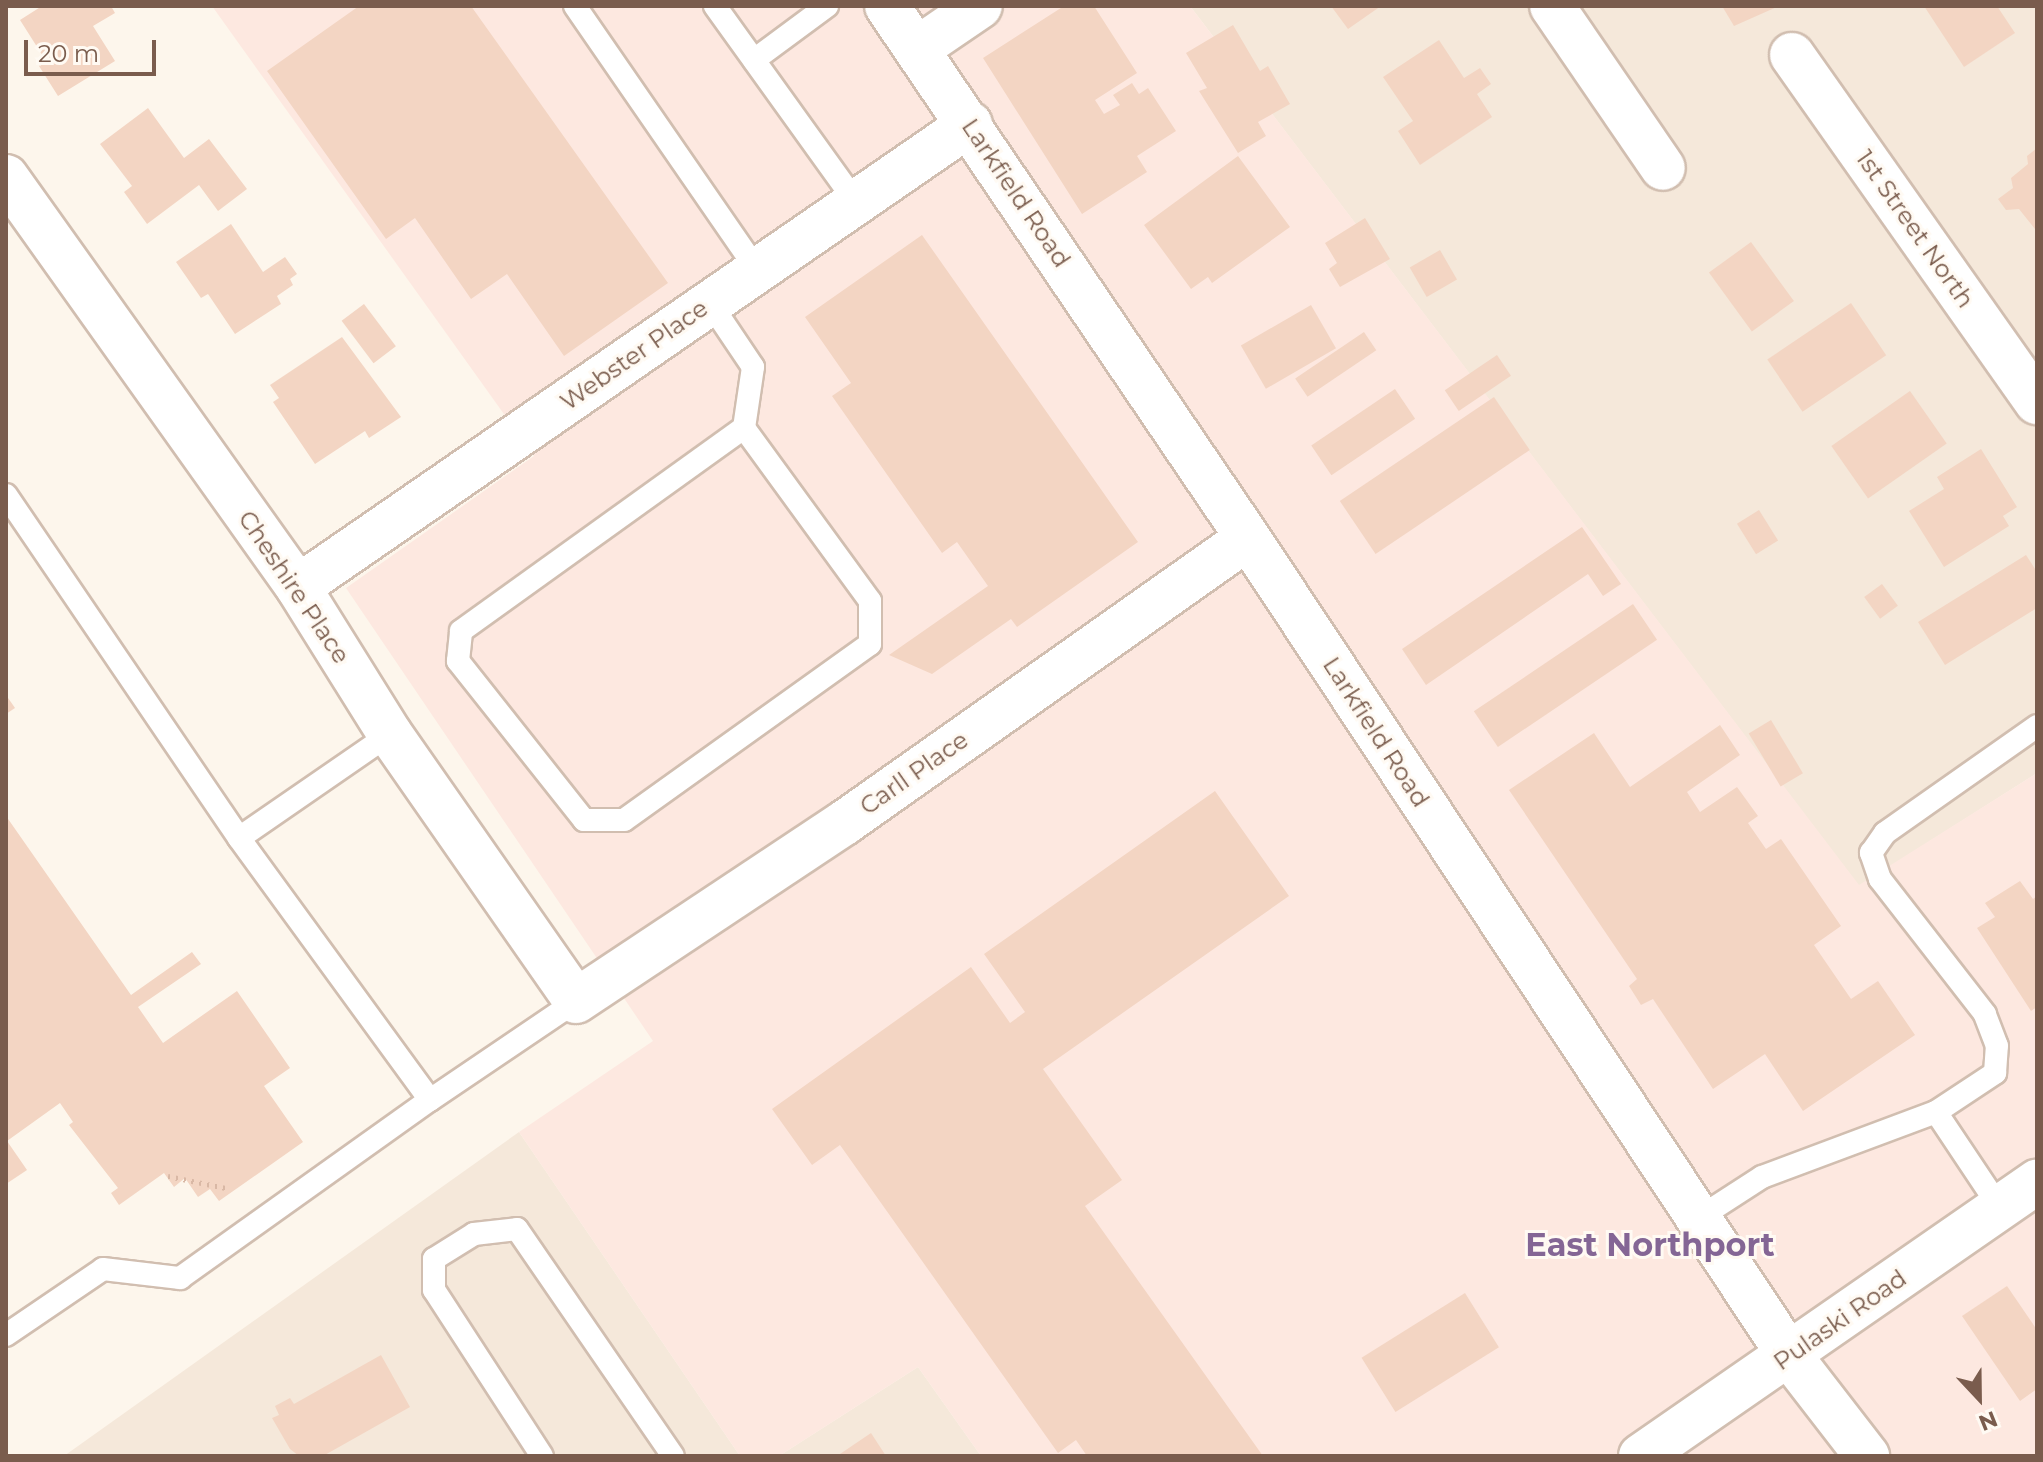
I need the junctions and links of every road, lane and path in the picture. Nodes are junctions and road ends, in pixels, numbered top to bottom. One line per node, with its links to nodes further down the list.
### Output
1 (575, 6): 14 (lane)
2 (715, 6): 9 (lane)
3 (827, 6): 9 (lane)
4 (887, 6): 7 (street, Larkfield Road)
5 (980, 6): 7 (street)
6 (1552, 6): 11 (street)
7 (917, 49): 10 (street, Larkfield Road)
8 (1792, 55): 16 (street, 1st Street North)
9 (754, 60): 13 (lane)
10 (970, 124): 13 (street, Webster Place); 19 (street, Larkfield Road)
11 (1663, 168)
12 (6, 177): 20 (street, Cheshire Place)
13 (856, 202): 14 (street, Webster Place)
14 (757, 270): 15 (street, Webster Place)
15 (710, 303): 17 (lane); 20 (street, Webster Place)
16 (2037, 402)
17 (744, 428): 17 (lane)
18 (6, 495): 23 (lane)
19 (1248, 538): 24 (street, Carll Place); 31 (street, Larkfield Road)
20 (298, 587): 22 (street, Cheshire Place)
21 (2037, 726): 26 (lane)
22 (390, 734): 23 (lane); 24 (street, Cheshire Place)
23 (239, 838): 25 (lane)
24 (576, 1001): 25 (lane)
25 (430, 1100): 32 (lane)
26 (1936, 1112): 30 (lane); 31 (lane)
27 (168, 1176): 29 (path)
28 (2037, 1182): 30 (street, Pulaski Road)
29 (226, 1188)
30 (2000, 1208): 33 (street, Pulaski Road)
31 (1697, 1219): 33 (street, Larkfield Road)
32 (6, 1335)
33 (1789, 1355): 36 (street, Pulaski Road); 37 (street, Larkfield Road)
34 (542, 1456): 35 (lane)
35 (673, 1456)
36 (1641, 1456)
37 (1867, 1456)

